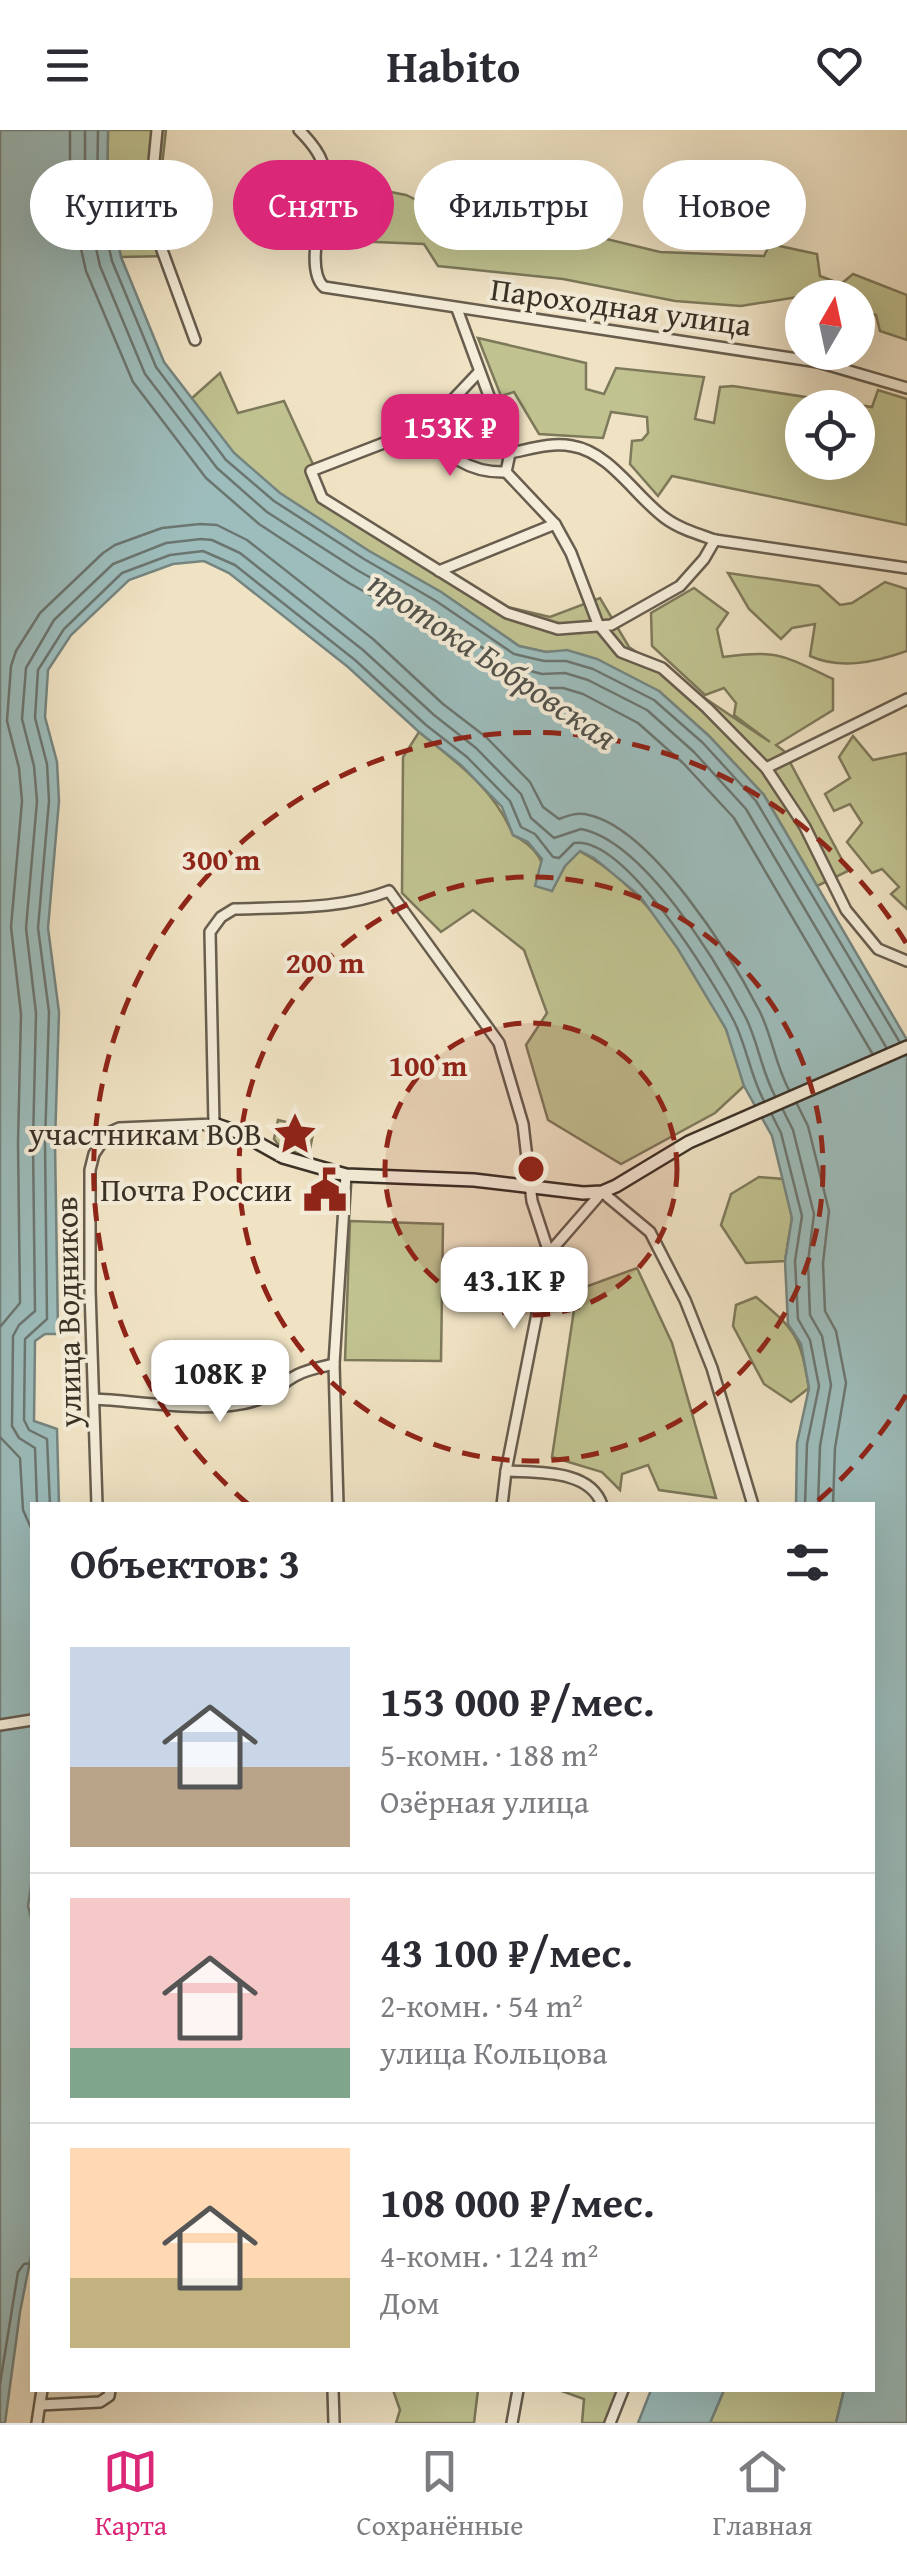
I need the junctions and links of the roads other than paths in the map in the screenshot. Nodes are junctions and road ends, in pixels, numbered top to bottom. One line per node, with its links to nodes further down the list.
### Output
1 (157, 130): 4 (street)
2 (298, 130): 3 (street, Пароходная улица)
3 (456, 308): 5 (street); 6 (street, Пароходная улица)
4 (196, 340)
5 (478, 373): 7 (street); 8 (street)
6 (907, 388)
7 (428, 426): 9 (street); 13 (street)
8 (510, 453): 9 (street); 11 (street)
9 (506, 472): 10 (street)
10 (555, 524): 13 (street); 14 (street)
11 (716, 540): 12 (street); 14 (street)
12 (907, 568)
13 (438, 571): 14 (street)
14 (598, 624): 16 (street)
15 (907, 699): 16 (street)
16 (766, 768): 17 (street)
17 (907, 961)
18 (907, 1047): 22 (street)
19 (214, 1124): 20 (street); 21 (street); 25 (street, улица Водников)
20 (346, 1175): 21 (street); 24 (street)
21 (529, 1185): 22 (street); 23 (street)
22 (602, 1192): 23 (street); 31 (street)
23 (549, 1252): 26 (street)
24 (334, 1364): 25 (street); 28 (street)
25 (94, 1399): 27 (street, улица Водников)
26 (506, 1471): 29 (street); 30 (street)
27 (97, 1502)
28 (338, 1502)
29 (502, 1502)
30 (600, 1502)
31 (751, 1502)
32 (30, 1720): 33 (street)
33 (0, 1725)
34 (42, 2392): 39 (street)
35 (110, 2392): 39 (street)
36 (333, 2392): 41 (street)
37 (518, 2392): 42 (street)
38 (622, 2392): 43 (street)
39 (40, 2405): 40 (street)
40 (37, 2423)
41 (334, 2423)
42 (512, 2423)
43 (610, 2423)

